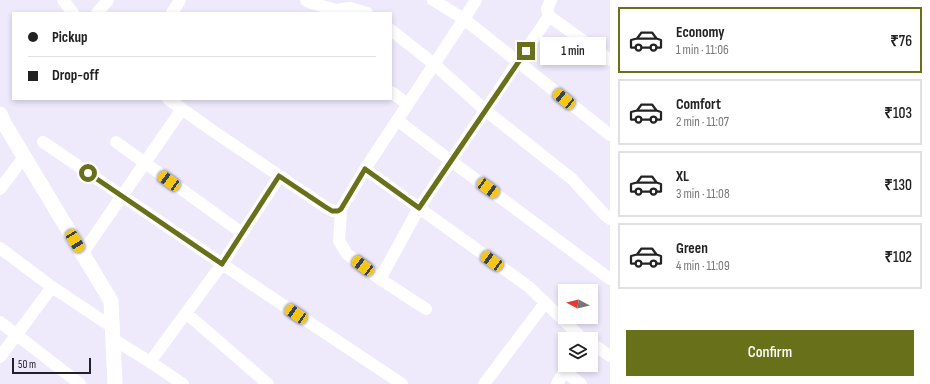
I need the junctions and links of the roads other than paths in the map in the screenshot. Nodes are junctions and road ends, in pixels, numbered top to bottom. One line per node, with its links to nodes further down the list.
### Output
1 (63, 0): 7 (street)
2 (108, 0): 8 (street)
3 (306, 0): 9 (street)
4 (433, 0): 11 (street)
5 (476, 0): 11 (street)
6 (551, 0): 10 (street)
7 (71, 12)
8 (98, 12)
9 (364, 12)
10 (549, 16): 13 (street); 14 (street)
11 (464, 19): 14 (street); 15 (street)
12 (392, 31): 15 (street)
13 (610, 60)
14 (518, 62): 20 (street); 23 (street)
15 (434, 64): 18 (street); 20 (street)
16 (392, 93): 18 (street)
17 (169, 100): 19 (street)
18 (408, 104): 22 (street)
19 (182, 109): 28 (street); 30 (street)
20 (485, 110): 27 (street); 35 (street)
21 (0, 114): 26 (street)
22 (398, 120): 27 (street); 29 (street)
23 (610, 135)
24 (42, 142): 32 (street)
25 (116, 142): 28 (street)
26 (24, 157): 31 (street); 38 (street)
27 (451, 161): 33 (street); 41 (street)
28 (145, 164): 32 (street); 36 (street)
29 (365, 169): 33 (street); 34 (street)
30 (279, 176): 34 (street); 36 (street)
31 (0, 189)
32 (122, 197): 38 (street); 39 (street)
33 (419, 208): 40 (street); 43 (street)
34 (341, 209): 40 (street)
35 (610, 219)
36 (242, 233): 39 (street)
37 (0, 248): 42 (street)
38 (82, 254): 48 (street)
39 (222, 264): 45 (street); 60 (street)
40 (380, 279): 44 (street)
41 (610, 279)
42 (52, 288): 48 (street); 49 (street)
43 (545, 303): 47 (street); 61 (street)
44 (426, 309)
45 (186, 313): 53 (street); 59 (street)
46 (0, 322): 49 (street)
47 (575, 332)
48 (112, 333): 53 (street); 57 (street)
49 (16, 335): 52 (street); 56 (street)
50 (598, 348): 51 (street)
51 (610, 356)
52 (0, 357)
53 (150, 362): 58 (street)
54 (564, 372): 62 (street)
55 (570, 372): 63 (street)
56 (80, 384)
57 (115, 384)
58 (183, 384)
59 (268, 384)
60 (402, 384)
61 (484, 384)
62 (557, 384)
63 (581, 384)

